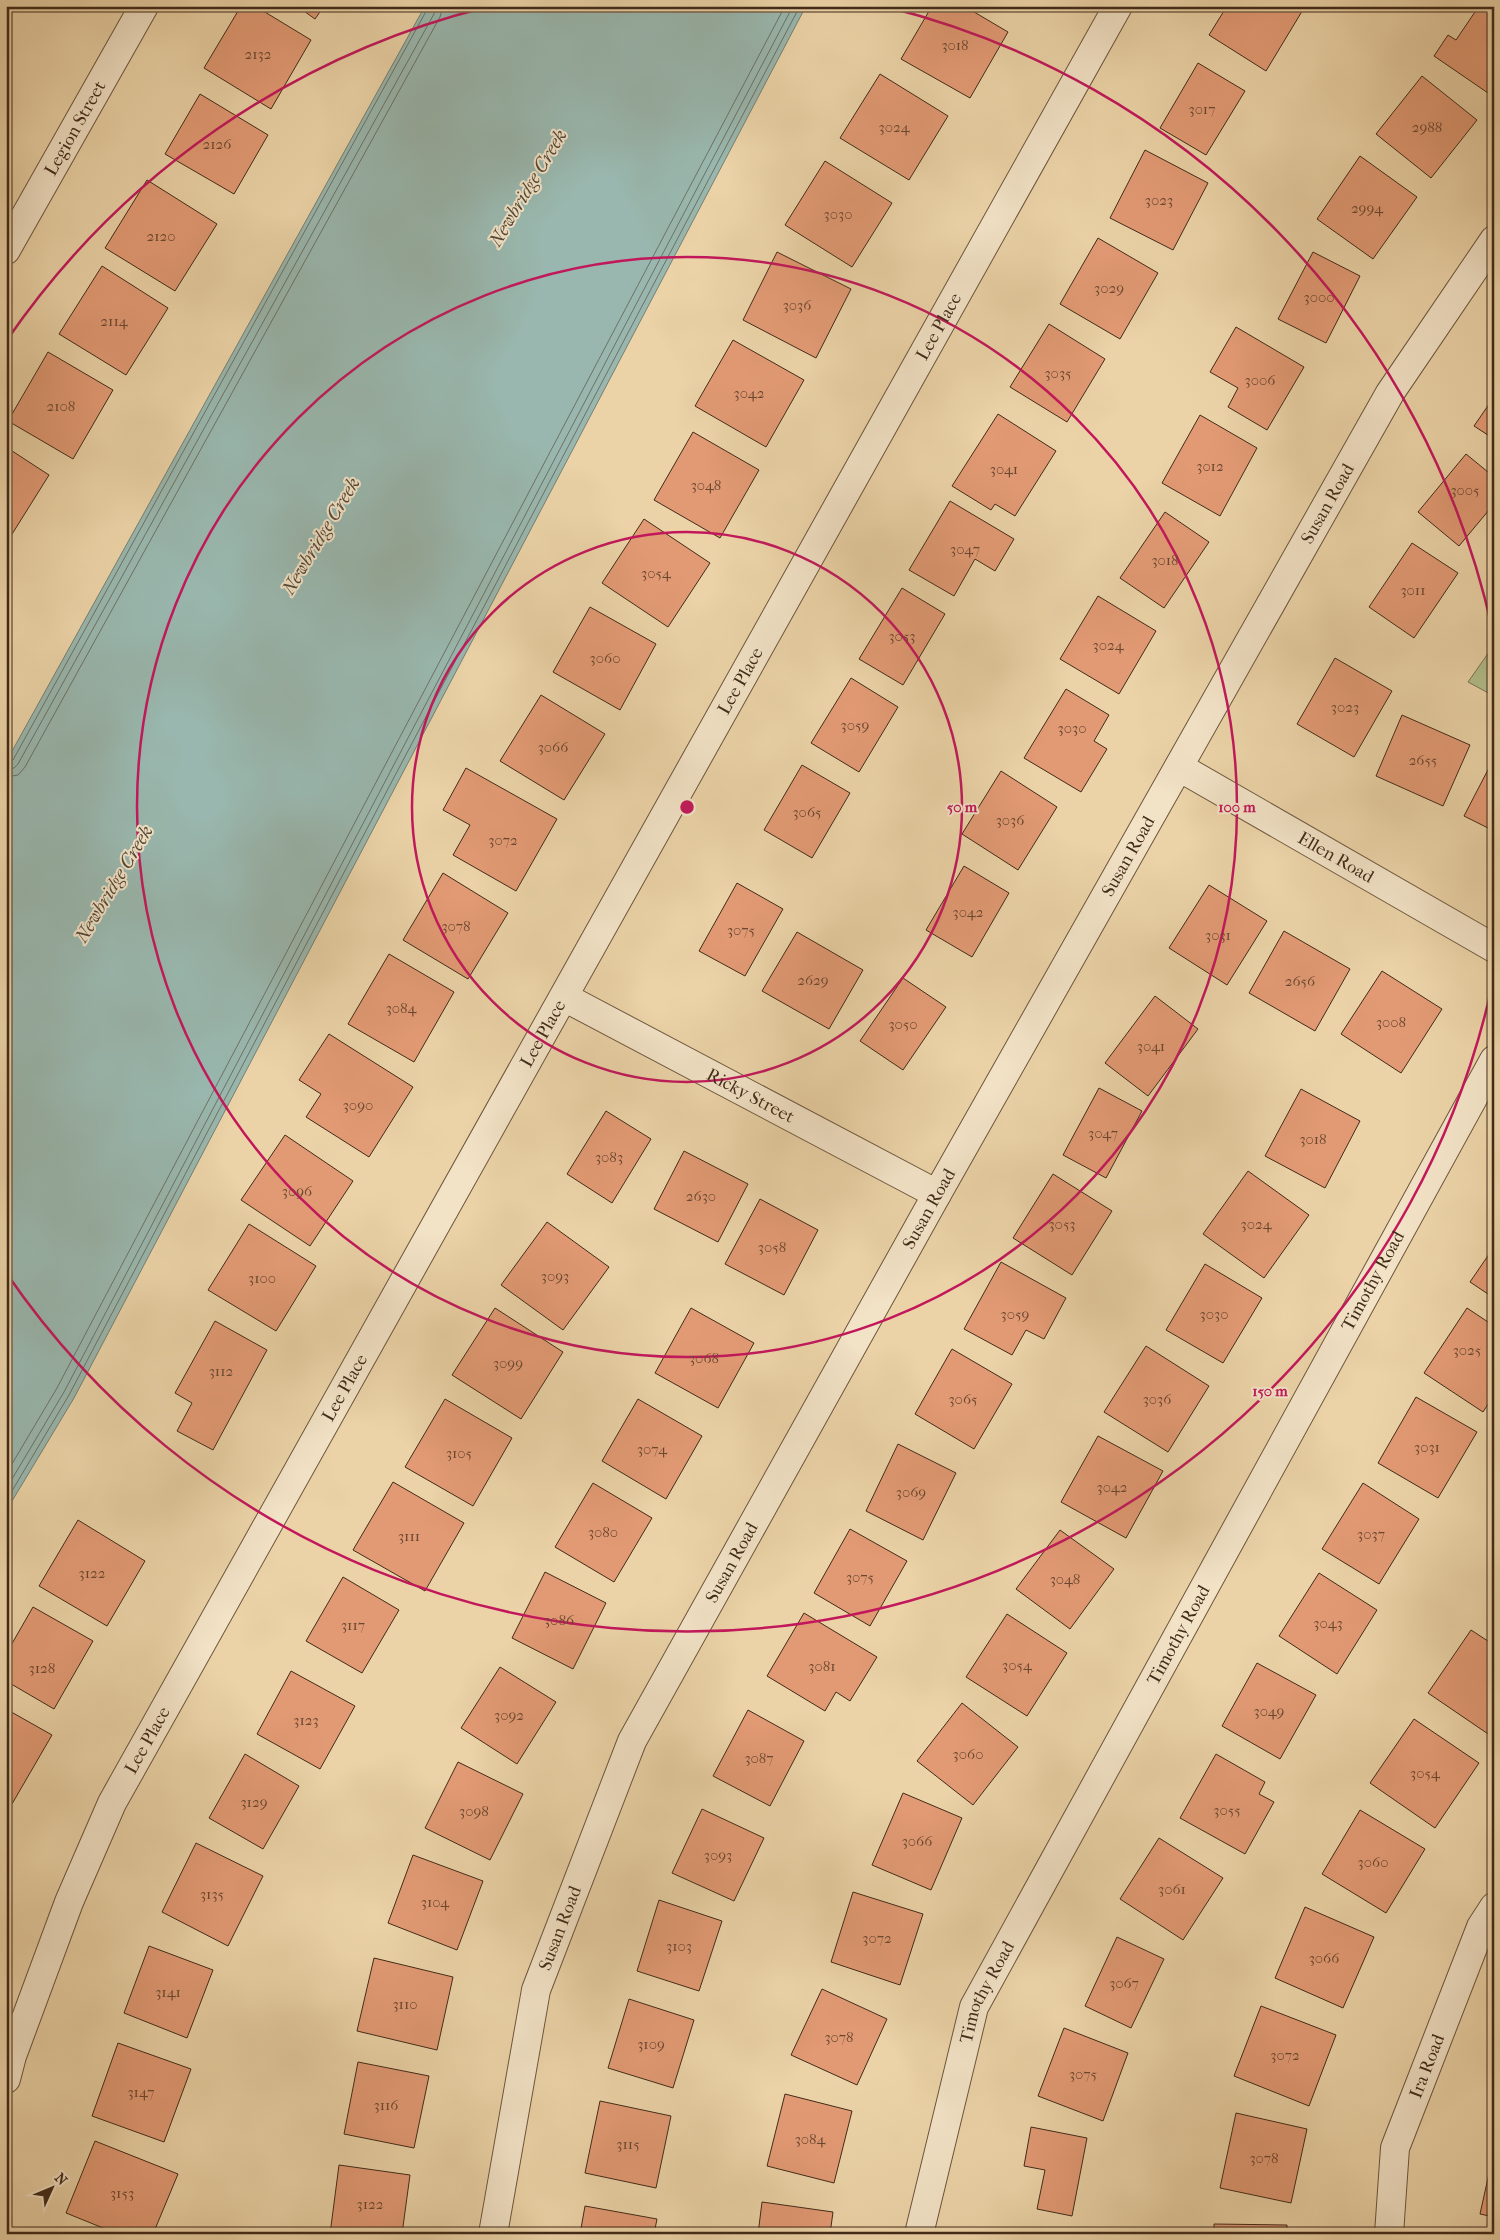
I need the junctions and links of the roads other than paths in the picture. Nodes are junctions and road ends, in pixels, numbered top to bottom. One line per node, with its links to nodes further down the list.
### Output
1 (144, 6): 3 (street, Legion Street)
2 (1118, 6): 7 (street, Lee Place)
3 (10, 237)
4 (1494, 240): 5 (street, Susan Road)
5 (1179, 767): 6 (street, Ellen Road); 9 (street, Susan Road)
6 (1494, 948)
7 (564, 997): 9 (street, Ricky Street); 11 (street, Lee Place)
8 (1494, 1060): 13 (street, Timothy Road)
9 (937, 1194): 12 (street, Susan Road)
10 (1494, 1907): 14 (street, Ira Road)
11 (6, 2079)
12 (493, 2234)
13 (919, 2234)
14 (1390, 2234)

